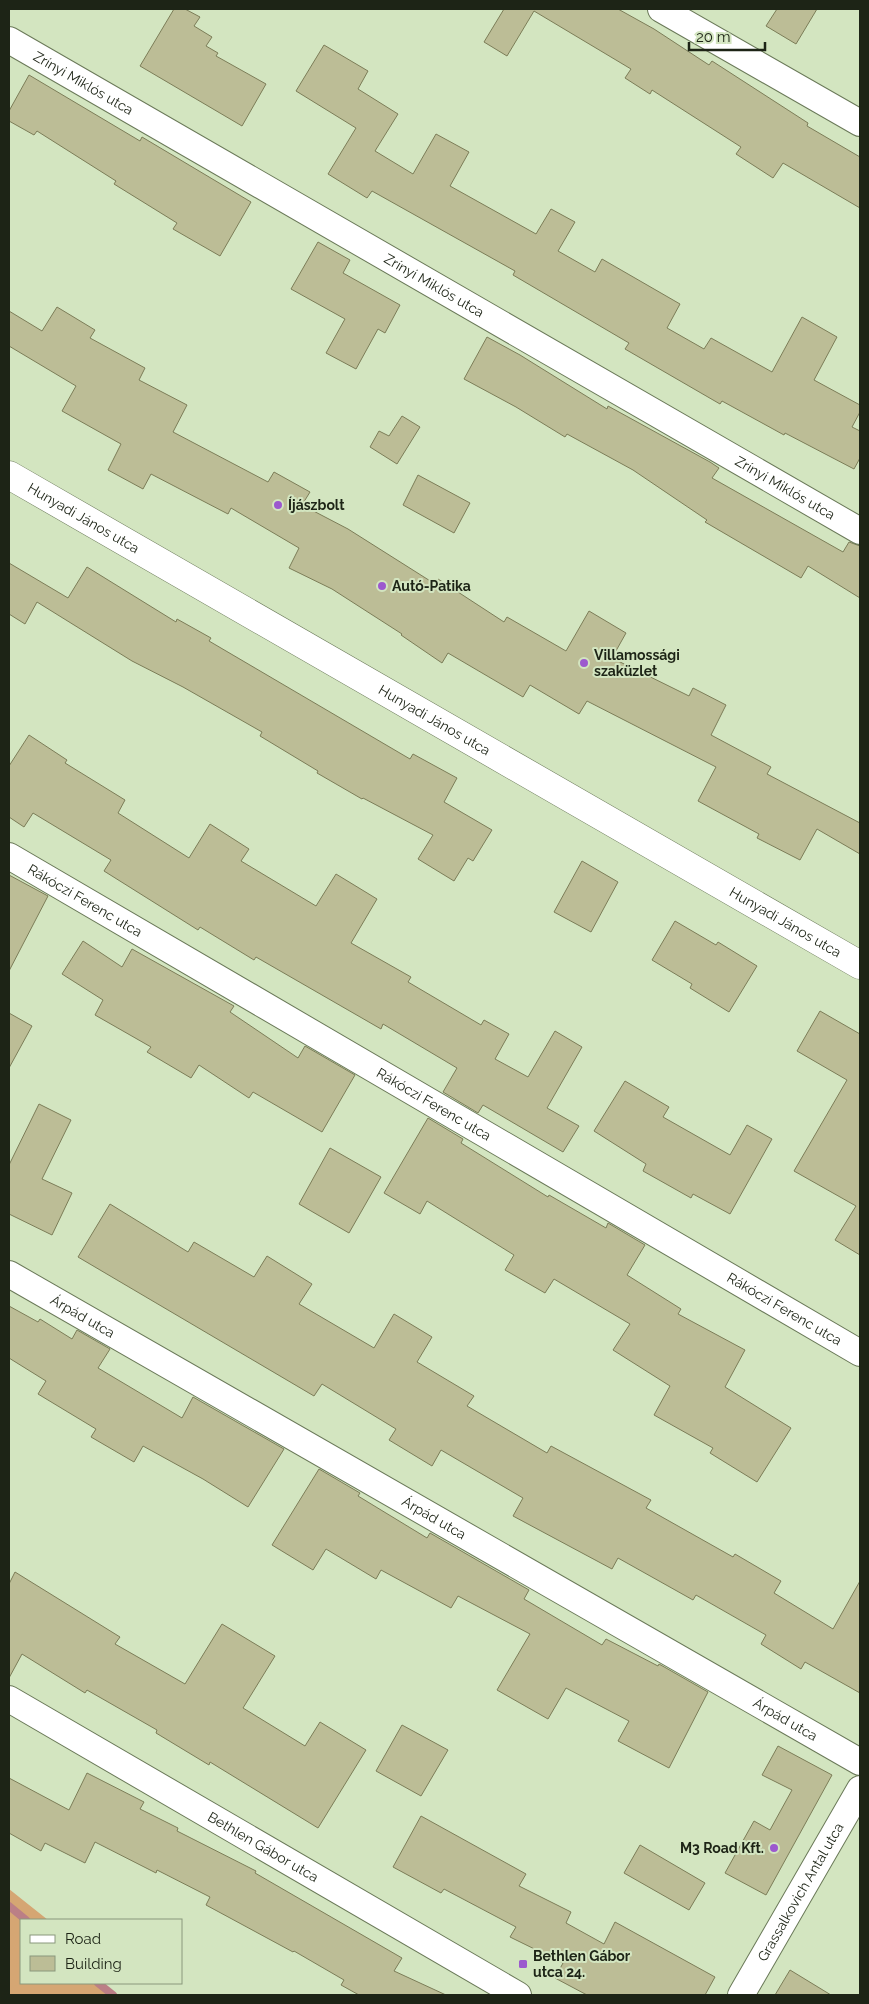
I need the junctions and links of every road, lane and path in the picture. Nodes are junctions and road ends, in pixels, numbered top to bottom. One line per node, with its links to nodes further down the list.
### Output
1 (661, 9): 3 (street)
2 (9, 40): 5 (street, Zrínyi Miklós utca)
3 (860, 123)
4 (9, 475): 7 (street, Hunyadi János utca)
5 (860, 532)
6 (9, 856): 9 (street, Rákóczi Ferenc utca)
7 (860, 965)
8 (9, 1274): 11 (street, Árpád utca)
9 (860, 1353)
10 (9, 1699): 13 (street, Bethlen Gábor utca)
11 (860, 1762)
12 (860, 1792): 14 (street, Grassalkovich Antal utca)
13 (518, 1995)
14 (741, 1995)

